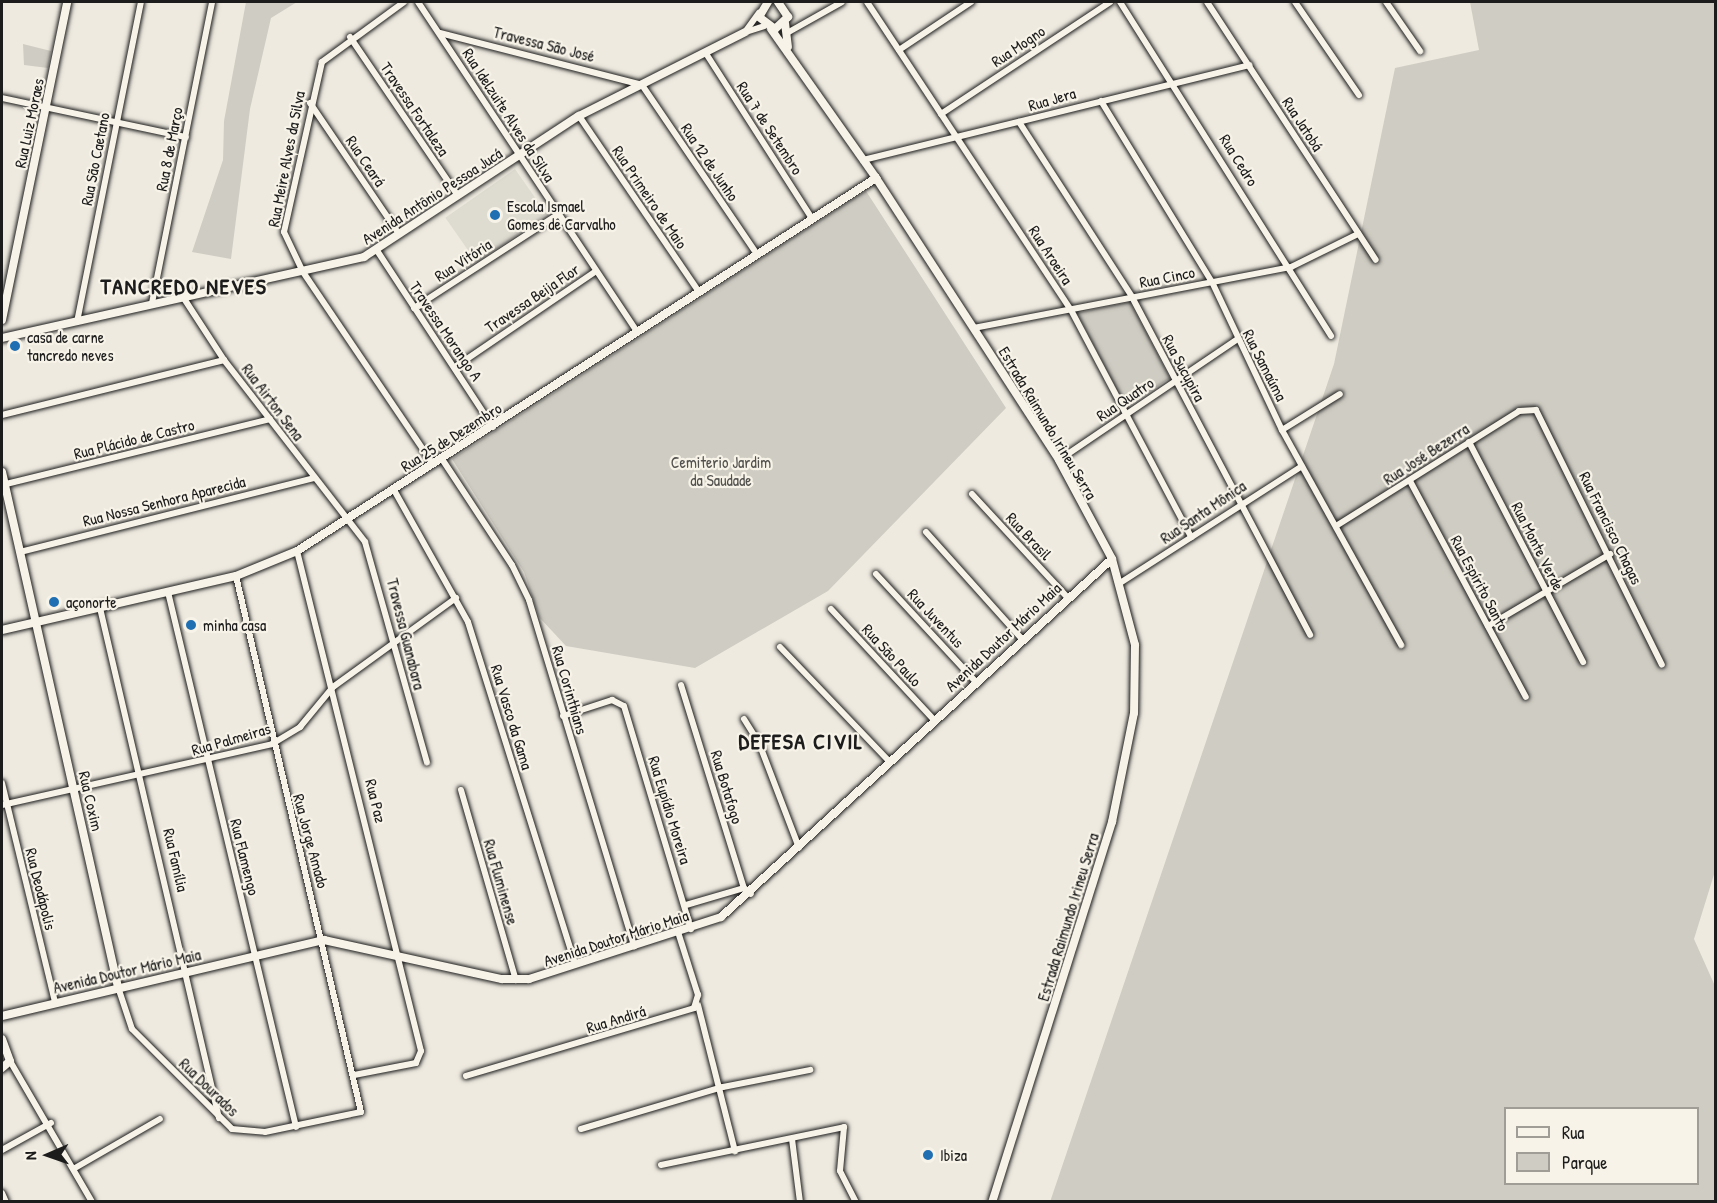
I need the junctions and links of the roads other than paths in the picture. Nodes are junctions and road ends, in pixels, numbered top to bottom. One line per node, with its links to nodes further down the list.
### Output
1 (67, 2): 34 (street, Rua Luiz Moraes)
2 (141, 2): 38 (street, Rua São Caetano)
3 (212, 2): 40 (street, Rua 8 de Março)
4 (404, 2): 22 (street, Rua Meire Alves da Silva)
5 (418, 2): 20 (street, Rua Idelzuite Alves da Silva)
6 (768, 2): 16 (street)
7 (778, 2): 17 (street, Estrada Raimundo Irineu Serra)
8 (842, 2): 21 (street)
9 (867, 2): 24 (street, Rua Aroeira)
10 (971, 2): 24 (street)
11 (1110, 2): 35 (street, Rua Mogno)
12 (1120, 2): 28 (street, Rua Cedro)
13 (1207, 2): 27 (street, Rua Jatobá)
14 (1295, 2): 30 (street)
15 (1386, 2): 25 (street)
16 (759, 7): 18 (street); 19 (street, Avenida Antônio Pessoa Jucá)
17 (785, 23): 18 (street); 21 (street, Estrada Raimundo Irineu Serra)
18 (767, 27): 19 (street, Avenida Antônio Pessoa Jucá); 23 (street, Estrada Raimundo Irineu Serra)
19 (745, 32): 26 (street, Avenida Antônio Pessoa Jucá)
20 (440, 33): 29 (street, Travessa São José); 41 (street, Rua Idelzuite Alves da Silva)
21 (787, 33): 23 (street, Estrada Raimundo Irineu Serra)
22 (350, 37): 33 (street, Rua Meire Alves da Silva); 44 (street, Travessa Fortaleza)
23 (789, 47): 42 (street, Estrada Raimundo Irineu Serra)
24 (899, 50): 35 (street, Rua Aroeira)
25 (1420, 51)
26 (707, 54): 29 (street, Avenida Antônio Pessoa Jucá); 46 (street, Rua 7 de Setembro)
27 (1248, 65): 28 (street, Rua Jera); 48 (street, Rua Jatobá)
28 (1174, 82): 32 (street, Rua Jera); 52 (street, Rua Cedro)
29 (642, 85): 36 (street, Avenida Antônio Pessoa Jucá); 50 (street, Rua 12 de Junho)
30 (1359, 94)
31 (2, 98): 34 (street)
32 (1101, 101): 37 (street, Rua Jera); 55 (street, Rua Samaúma)
33 (310, 102): 47 (street, Rua Ceará); 53 (street, Rua Meire Alves da Silva)
34 (46, 108): 38 (street); 62 (street, Rua Luiz Moraes)
35 (941, 114): 39 (street, Rua Aroeira)
36 (579, 116): 41 (street, Avenida Antônio Pessoa Jucá); 56 (street, Rua Primeiro de Maio)
37 (1019, 122): 39 (street, Rua Jera); 58 (street, Rua Sucupira)
38 (115, 123): 40 (street); 63 (street, Rua São Caetano)
39 (955, 134): 42 (street, Rua Jera); 61 (street, Rua Aroeira)
40 (186, 137): 59 (street, Rua 8 de Março)
41 (518, 155): 44 (street, Avenida Antônio Pessoa Jucá); 45 (street, Rua Idelzuite Alves da Silva)
42 (863, 160): 43 (street, Estrada Raimundo Irineu Serra)
43 (876, 178): 46 (street, Rua 25 de Dezembro); 64 (street, Estrada Raimundo Irineu Serra)
44 (458, 196): 47 (street, Avenida Antônio Pessoa Jucá)
45 (557, 215): 54 (street, Rua Idelzuite Alves da Silva); 60 (street, Rua Vitória)
46 (811, 217): 50 (street, Rua 25 de Dezembro)
47 (399, 234): 49 (street, Avenida Antônio Pessoa Jucá)
48 (1358, 234): 51 (street, Rua Jatobá); 52 (street, Rua Cinco)
49 (376, 249): 53 (street, Avenida Antônio Pessoa Jucá); 60 (street, Travessa Morango A)
50 (757, 254): 56 (street, Rua 25 de Dezembro)
51 (1376, 260)
52 (1291, 267): 55 (street, Rua Cinco); 66 (street, Rua Cedro)
53 (303, 272): 57 (street, Avenida Antônio Pessoa Jucá); 82 (street, Rua Meire Alves da Silva)
54 (595, 272): 65 (street, Rua Idelzuite Alves da Silva); 70 (street, Travessa Beija Flor)
55 (1212, 282): 58 (street, Rua Cinco); 68 (street, Rua Samaúma)
56 (699, 292): 65 (street, Rua 25 de Dezembro)
57 (183, 297): 59 (street, Avenida Antônio Pessoa Jucá); 69 (street, Rua Airton Sena)
58 (1132, 297): 61 (street, Rua Cinco); 71 (street, Rua Sucupira)
59 (152, 303): 63 (street, Avenida Antônio Pessoa Jucá)
60 (414, 308): 70 (street, Travessa Morango A)
61 (1071, 310): 64 (street, Rua Cinco); 75 (street, Rua Aroeira)
62 (2, 320)
63 (77, 322): 67 (street, Avenida Antônio Pessoa Jucá)
64 (974, 328): 81 (street, Estrada Raimundo Irineu Serra)
65 (638, 333): 77 (street, Rua 25 de Dezembro)
66 (1331, 336)
67 (2, 338)
68 (1236, 340): 71 (street, Rua Quatro); 78 (street, Rua Samaúma)
69 (224, 360): 74 (street); 76 (street, Rua Airton Sena)
70 (454, 367): 77 (street, Travessa Morango A)
71 (1175, 382): 75 (street, Rua Quatro); 90 (street, Rua Sucupira)
72 (1340, 394): 78 (street)
73 (1530, 408): 79 (street, Rua José Bezerra); 97 (street, Rua Francisco Chagas)
74 (2, 415)
75 (1126, 416): 81 (street, Rua Quatro); 94 (street, Rua Aroeira)
76 (270, 419): 85 (street, Rua Airton Sena); 87 (street, Rua Plácido de Castro)
77 (493, 428): 80 (street, Rua 25 de Dezembro)
78 (1282, 430): 83 (street, Rua Samaúma)
79 (1469, 442): 86 (street, Rua José Bezerra); 103 (street, Rua Monte Verde)
80 (442, 459): 82 (street, Rua 25 de Dezembro); 122 (street, Rua Corinthians)
81 (1059, 460): 98 (street, Estrada Raimundo Irineu Serra)
82 (433, 464): 88 (street, Rua 25 de Dezembro)
83 (1302, 466): 90 (street, Rua Santa Mônica); 92 (street, Rua Samaúma)
84 (2, 472): 87 (street)
85 (314, 478): 91 (street, Rua Airton Sena); 96 (street, Rua Nossa Senhora Aparecida)
86 (1410, 481): 92 (street, Rua José Bezerra); 109 (street, Rua Espírito Santo)
87 (3, 485): 96 (street)
88 (394, 490): 91 (street, Rua 25 de Dezembro); 105 (street, Rua Vasco da Gama)
89 (972, 494): 104 (street, Rua Brasil)
90 (1242, 501): 94 (street, Rua Santa Mônica); 111 (street, Rua Sucupira)
91 (348, 517): 95 (street, Rua 25 de Dezembro); 113 (street, Travessa Guanabara)
92 (1336, 526): 114 (street, Rua Samaúma)
93 (926, 532): 112 (street)
94 (1191, 537): 101 (street, Rua Santa Mônica)
95 (297, 551): 100 (street, Rua 25 de Dezembro); 120 (street, Rua Paz)
96 (20, 552): 108 (street)
97 (1610, 554): 103 (street); 117 (street, Rua Francisco Chagas)
98 (1112, 559): 101 (street, Estrada Raimundo Irineu Serra); 104 (street, Avenida Doutor Mário Maia)
99 (876, 574): 118 (street, Rua Juventus)
100 (236, 576): 102 (street, Rua 25 de Dezembro); 125 (street, Rua Jorge Amado)
101 (1120, 583): 173 (street, Estrada Raimundo Irineu Serra)
102 (168, 592): 106 (street, Rua 25 de Dezembro); 126 (street, Rua Flamengo)
103 (1547, 592): 109 (street); 116 (street, Rua Monte Verde)
104 (1066, 596): 112 (street, Avenida Doutor Mário Maia)
105 (456, 598): 113 (street, Rua Palmeiras); 143 (street, Rua Vasco da Gama)
106 (100, 608): 108 (street, Rua 25 de Dezembro); 129 (street, Rua Família)
107 (831, 609): 124 (street, Rua São Paulo)
108 (36, 622): 110 (street, Rua 25 de Dezembro); 131 (street, Rua Coxim)
109 (1488, 626): 121 (street, Rua Espírito Santo)
110 (2, 630)
111 (1310, 635)
112 (1022, 639): 118 (street, Avenida Doutor Mário Maia)
113 (394, 645): 120 (street, Rua Palmeiras); 127 (street, Travessa Guanabara)
114 (1401, 645)
115 (780, 647): 128 (street)
116 (1583, 662)
117 (1662, 665)
118 (975, 681): 124 (street, Avenida Doutor Mário Maia)
119 (681, 685): 135 (street, Rua Botafogo)
120 (333, 687): 125 (street, Rua Palmeiras); 142 (street, Rua Paz)
121 (1526, 697)
122 (563, 716): 136 (street, Rua Eupídio Moreira); 140 (street, Rua Corinthians)
123 (744, 719): 134 (street)
124 (934, 720): 128 (street, Avenida Doutor Mário Maia)
125 (272, 744): 126 (street, Rua Palmeiras); 139 (street, Rua Jorge Amado)
126 (208, 761): 129 (street, Rua Palmeiras); 141 (street, Rua Flamengo)
127 (427, 762)
128 (890, 762): 134 (street, Avenida Doutor Mário Maia)
129 (142, 774): 131 (street, Rua Palmeiras); 144 (street, Rua Família)
130 (2, 783): 133 (street, Rua Deodápolis)
131 (75, 789): 133 (street, Rua Palmeiras); 146 (street, Rua Coxim)
132 (461, 790): 145 (street, Rua Fluminense)
133 (4, 804): 147 (street, Rua Deodápolis)
134 (799, 848): 135 (street, Avenida Doutor Mário Maia)
135 (748, 891): 136 (street); 137 (street, Avenida Doutor Mário Maia)
136 (686, 904): 137 (street, Rua Eupídio Moreira)
137 (692, 929): 138 (street, Avenida Doutor Mário Maia)
138 (678, 932): 140 (street, Avenida Doutor Mário Maia); 148 (street)
139 (324, 940): 141 (street, Avenida Doutor Mário Maia); 142 (street, Avenida Doutor Mário Maia); 154 (street, Rua Jorge Amado)
140 (634, 946): 143 (street, Avenida Doutor Mário Maia)
141 (254, 953): 144 (street, Avenida Doutor Mário Maia); 161 (street, Rua Flamengo)
142 (401, 954): 145 (street, Avenida Doutor Mário Maia); 154 (street, Rua Paz)
143 (575, 964): 145 (street, Avenida Doutor Mário Maia)
144 (187, 970): 146 (street, Avenida Doutor Mário Maia); 158 (street, Rua Família)
145 (516, 981)
146 (118, 987): 147 (street, Avenida Doutor Mário Maia); 158 (street, Rua Dourados)
147 (55, 1002): 149 (street, Avenida Doutor Mário Maia)
148 (698, 1005): 155 (street, Rua Andirá); 156 (street)
149 (2, 1016)
150 (2, 1039): 151 (street)
151 (9, 1061): 152 (street); 160 (street)
152 (2, 1068)
153 (810, 1070): 156 (street)
154 (354, 1075): 157 (street, Rua Jorge Amado)
155 (466, 1076)
156 (723, 1087): 162 (street); 165 (street)
157 (360, 1112): 161 (street, Rua Dourados)
158 (219, 1118): 161 (street, Rua Dourados)
159 (160, 1119): 167 (street)
160 (51, 1123): 164 (street); 167 (street)
161 (296, 1127)
162 (582, 1129)
163 (792, 1139): 165 (street); 171 (street); 172 (street)
164 (2, 1150)
165 (735, 1151): 166 (street)
166 (661, 1165)
167 (75, 1168): 170 (street)
168 (2, 1193): 169 (street)
169 (6, 1202)
170 (92, 1202)
171 (800, 1202)
172 (856, 1202)
173 (992, 1202)

